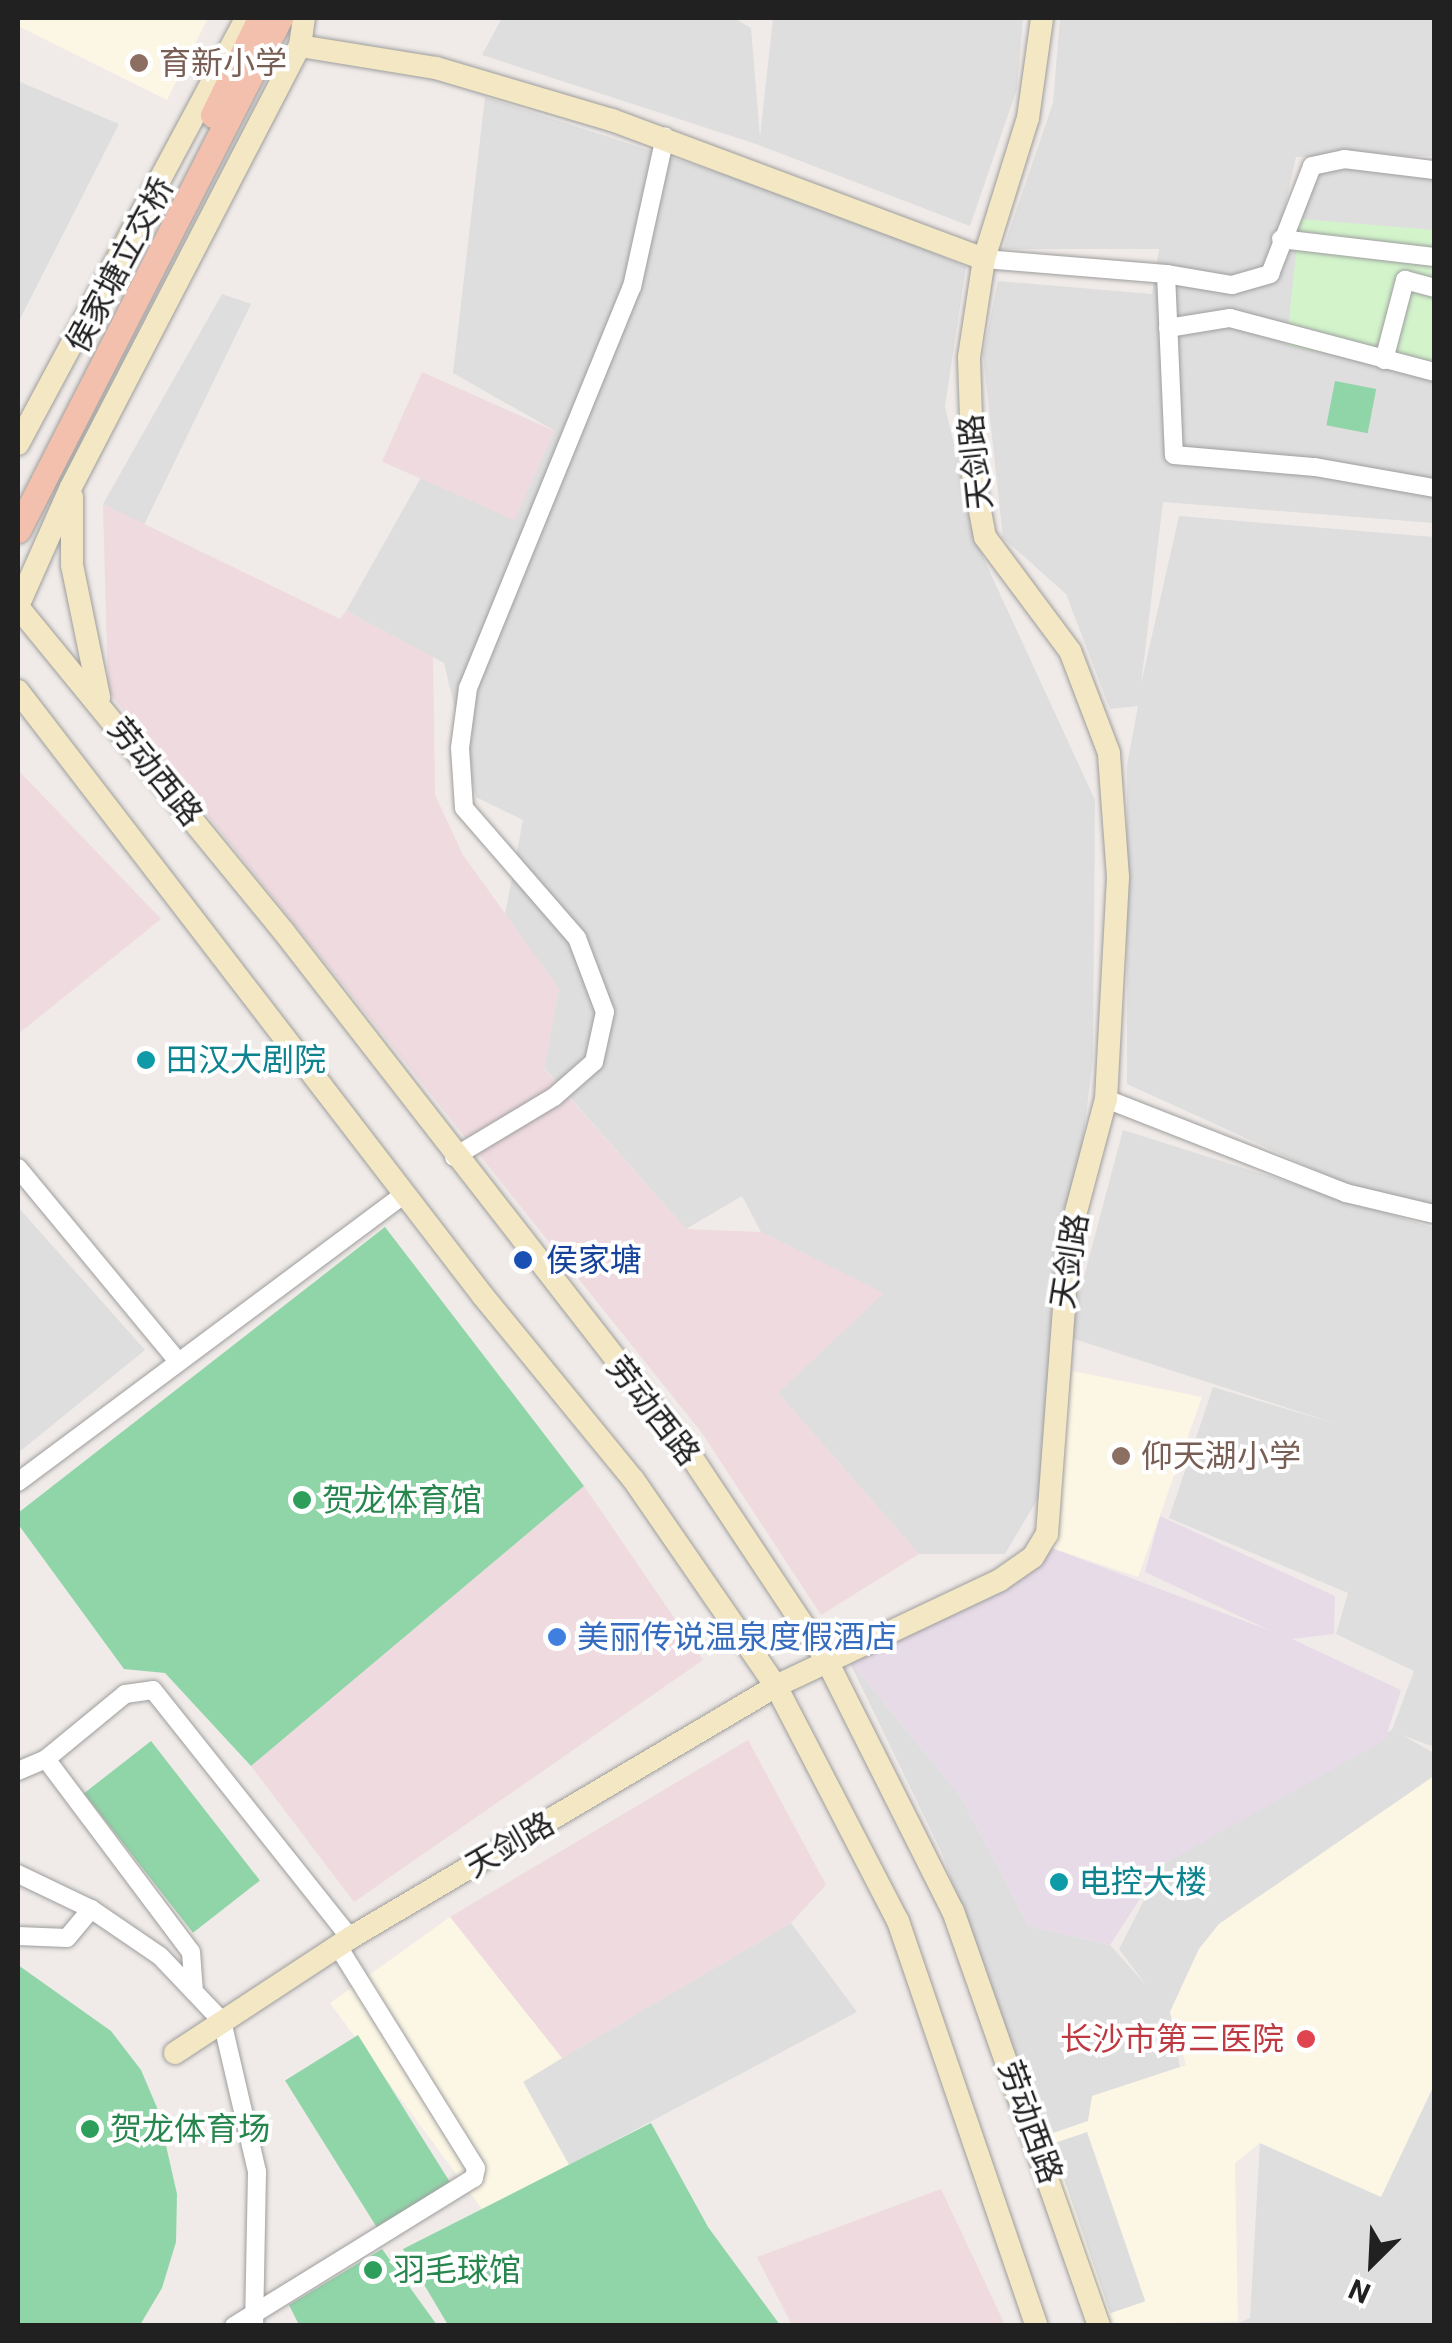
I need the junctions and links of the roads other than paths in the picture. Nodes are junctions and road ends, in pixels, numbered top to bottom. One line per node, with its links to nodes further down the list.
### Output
1 (304, 18): 4 (street)
2 (1042, 18): 9 (street, 天剑路)
3 (264, 20): 15 (street); 19 (main road, 侯家塘立交桥); 20 (main road, 侯家塘立交桥)
4 (300, 46): 5 (street); 17 (street)
5 (665, 137): 9 (street); 27 (street)
6 (1434, 170): 7 (street)
7 (1282, 239): 8 (street); 10 (street)
8 (1434, 257)
9 (984, 259): 10 (street); 26 (street, 天剑路)
10 (1166, 274): 12 (street)
11 (1434, 288): 13 (street)
12 (1168, 328): 13 (street); 18 (street)
13 (1384, 360): 14 (street)
14 (1434, 372)
15 (25, 422): 16 (street)
16 (18, 444)
17 (72, 487): 21 (street); 23 (street)
18 (1434, 488)
19 (18, 492)
20 (18, 530)
21 (18, 606): 23 (street, 劳动西路)
22 (18, 691): 25 (street, 劳动西路)
23 (101, 706): 27 (street, 劳动西路)
24 (18, 726): 25 (street)
25 (48, 732): 29 (street, 劳动西路)
26 (1106, 1099): 30 (street); 33 (street, 天剑路)
27 (454, 1157): 33 (street, 劳动西路)
28 (18, 1168): 31 (street)
29 (404, 1194): 31 (street); 34 (street, 劳动西路)
30 (1434, 1214)
31 (177, 1360): 32 (street)
32 (18, 1482)
33 (827, 1661): 34 (street, 天剑路); 47 (street, 劳动西路)
34 (776, 1686): 40 (street, 天剑路); 46 (street, 劳动西路)
35 (46, 1759): 36 (street); 40 (street); 41 (street)
36 (18, 1770)
37 (18, 1874): 38 (street)
38 (90, 1909): 39 (street); 41 (street)
39 (18, 1936)
40 (344, 1942): 42 (street, 天剑路); 44 (street)
41 (194, 1992): 42 (street)
42 (222, 2021): 43 (street, 天剑路); 44 (street)
43 (174, 2052)
44 (253, 2321): 45 (street)
45 (234, 2326)
46 (1037, 2326)
47 (1099, 2326)

